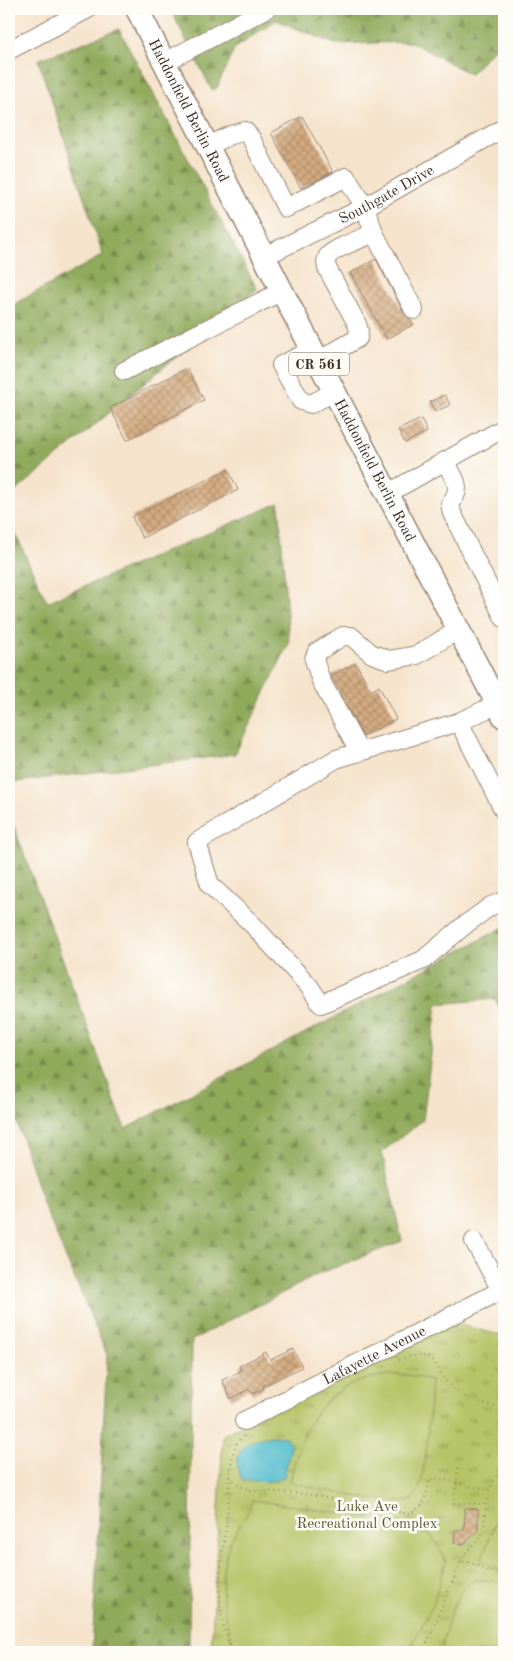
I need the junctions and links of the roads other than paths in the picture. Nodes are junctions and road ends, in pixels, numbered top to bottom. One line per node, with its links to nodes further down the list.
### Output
1 (88, 9): 4 (street)
2 (137, 9): 5 (main road, Haddonfield Berlin Road / CR 561)
3 (266, 9): 5 (street)
4 (9, 50)
5 (165, 62): 7 (main road, Haddonfield Berlin Road / CR 561)
6 (504, 128): 8 (street, Southgate Drive)
7 (208, 146): 8 (street); 10 (main road, Haddonfield Berlin Road / CR 561)
8 (364, 207): 9 (street); 10 (street, Southgate Drive)
9 (374, 234): 12 (street); 13 (street)
10 (265, 256): 11 (main road, Haddonfield Berlin Road / CR 561)
11 (282, 291): 13 (main road, Haddonfield Berlin Road / CR 561); 14 (street)
12 (414, 310)
13 (315, 356): 15 (main road, Haddonfield Berlin Road / CR 561); 15 (street)
14 (124, 371)
15 (334, 392): 18 (main road, Haddonfield Berlin Road / CR 561)
16 (504, 428): 17 (street)
17 (445, 461): 18 (street); 19 (street)
18 (387, 494): 20 (main road, Haddonfield Berlin Road / CR 561)
19 (504, 618)
20 (458, 630): 21 (main road, Haddonfield Berlin Road / CR 561); 23 (street)
21 (502, 708): 22 (street)
22 (460, 722): 23 (street); 24 (street)
23 (359, 751): 25 (street)
24 (504, 811)
25 (504, 901)
26 (474, 1241): 27 (street)
27 (503, 1290): 28 (street, Lafayette Avenue)
28 (246, 1428)

